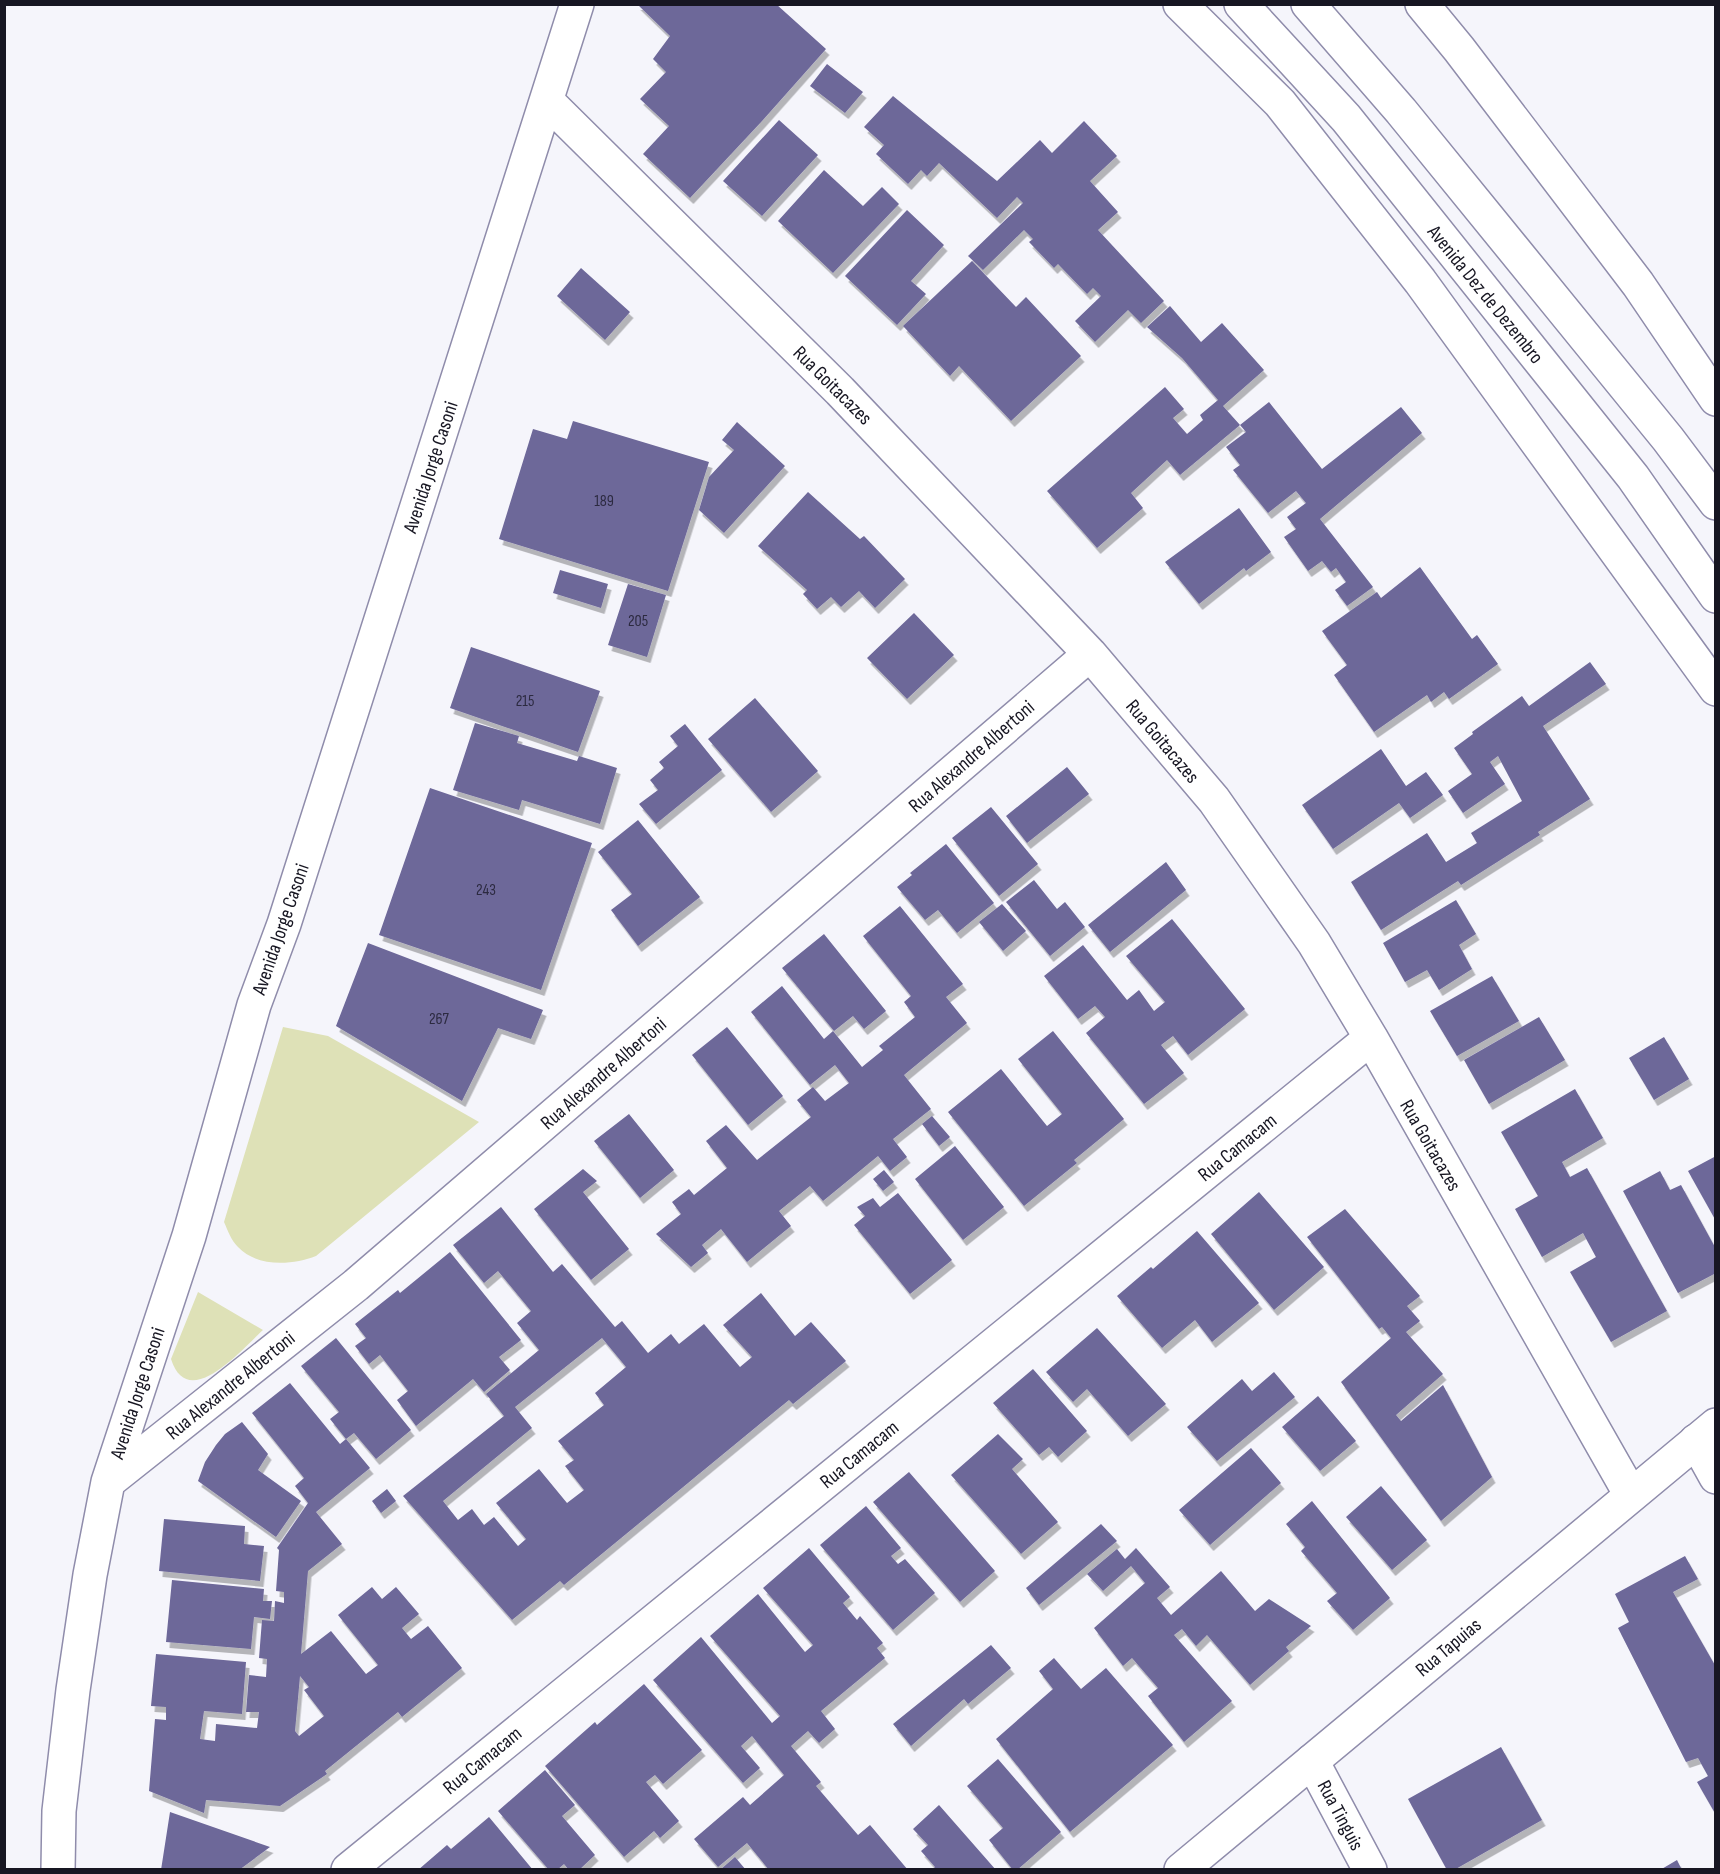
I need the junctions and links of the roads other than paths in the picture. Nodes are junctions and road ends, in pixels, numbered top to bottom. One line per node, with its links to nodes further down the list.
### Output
1 (577, 4): 6 (main road, Avenida Jorge Casoni)
2 (1180, 4): 11 (main road)
3 (1241, 4): 9 (main road, Avenida Dez de Dezembro)
4 (1308, 4): 8 (main road)
5 (1422, 4): 7 (main road)
6 (547, 101): 10 (main road, Rua Goitacazes); 15 (main road, Avenida Jorge Casoni)
7 (1716, 399)
8 (1716, 503)
9 (1716, 596)
10 (1090, 654): 12 (main road, Rua Goitacazes); 15 (main road, Rua Alexandre Albertoni)
11 (1716, 689)
12 (1371, 1038): 16 (main road, Rua Goitacazes); 19 (main road, Rua Camacam)
13 (1706, 1433): 14 (main road); 16 (main road, Rua Tapuias)
14 (1716, 1477)
15 (108, 1482): 18 (main road, Avenida Jorge Casoni)
16 (1631, 1495): 17 (main road, Rua Tapuias)
17 (1312, 1761): 20 (main road, Rua Tapuias); 21 (main road, Rua Tinguis)
18 (58, 1869)
19 (348, 1869)
20 (1181, 1869)
21 (1370, 1869)

